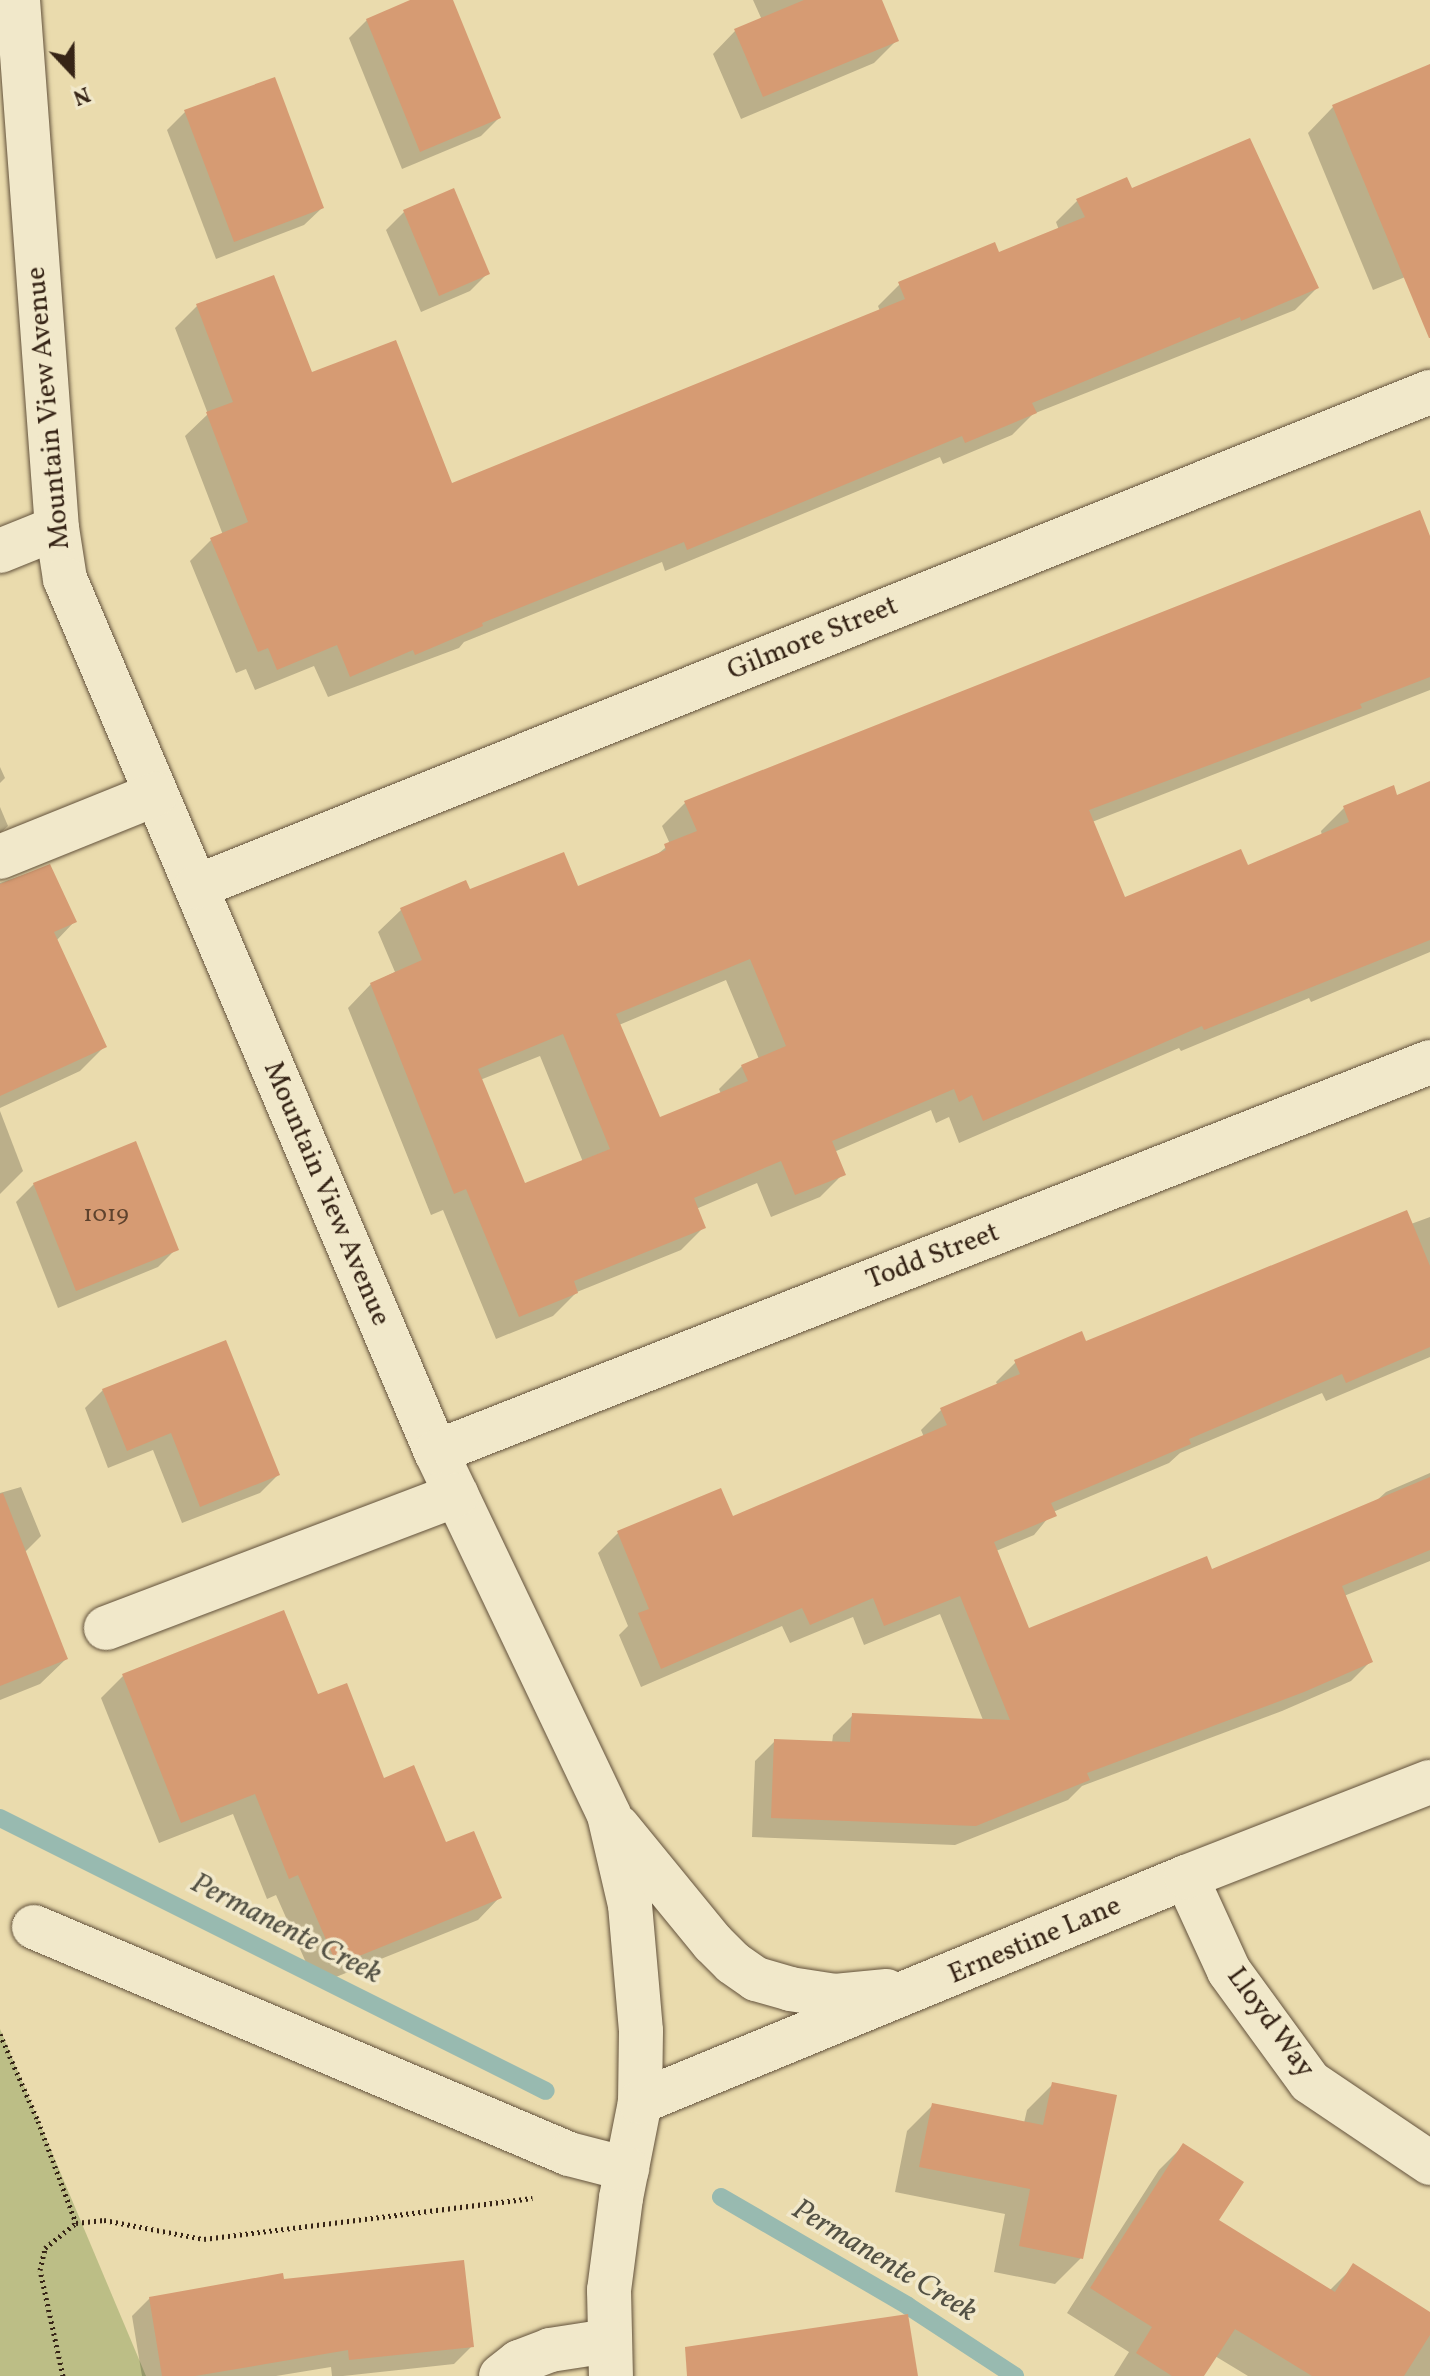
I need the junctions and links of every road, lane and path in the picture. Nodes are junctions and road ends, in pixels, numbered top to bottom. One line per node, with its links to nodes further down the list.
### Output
1 (23, 2): 3 (street, Mountain View Avenue)
2 (1430, 392): 7 (street, Gilmore Street)
3 (57, 528): 4 (street); 5 (street, Mountain View Avenue)
4 (0, 551)
5 (156, 794): 6 (street); 7 (street, Mountain View Avenue)
6 (0, 857)
7 (196, 887): 9 (street, Mountain View Avenue)
8 (1430, 1062): 9 (street, Todd Street)
9 (436, 1452): 10 (street, Mountain View Avenue)
10 (457, 1495): 11 (street); 13 (street, Mountain View Avenue)
11 (106, 1628)
12 (1430, 1782): 14 (street, Ernestine Lane)
13 (609, 1815): 16 (street); 18 (street, Mountain View Avenue)
14 (1186, 1877): 16 (street, Ernestine Lane); 19 (street, Lloyd Way)
15 (34, 1927): 20 (street)
16 (925, 1987): 18 (street, Ernestine Lane)
17 (0, 2034): 22 (path)
18 (640, 2102): 20 (street, Mountain View Avenue)
19 (1430, 2163)
20 (627, 2169): 23 (street, Mountain View Avenue)
21 (545, 2197): 22 (path)
22 (76, 2223): 24 (path)
23 (610, 2358): 25 (street)
24 (63, 2376)
25 (501, 2376)

